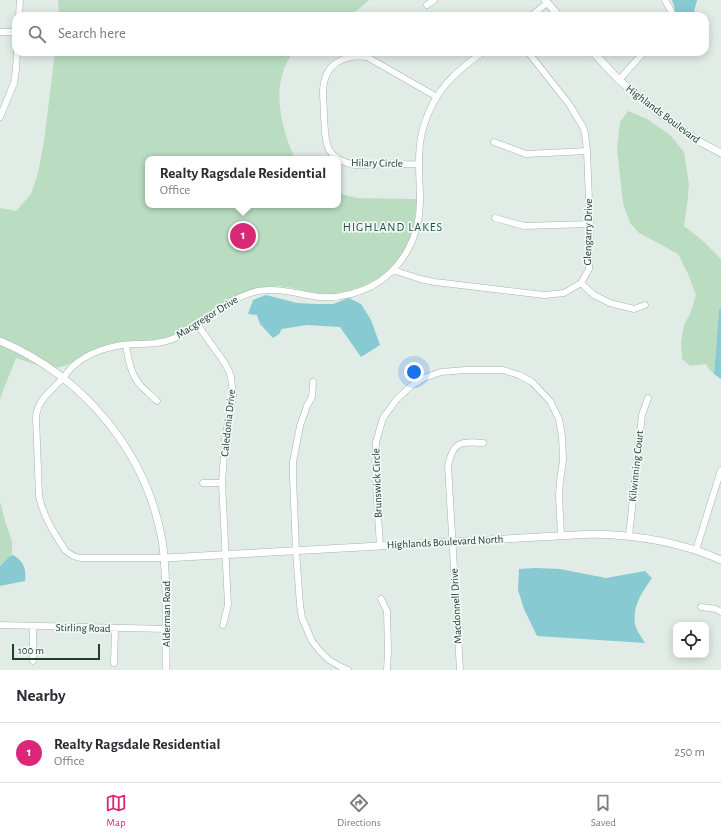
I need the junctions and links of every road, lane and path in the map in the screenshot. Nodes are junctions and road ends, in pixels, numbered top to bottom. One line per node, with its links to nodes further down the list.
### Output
1 (20, 0): 6 (street)
2 (434, 0): 5 (street)
3 (664, 0): 9 (street)
4 (546, 2): 7 (street); 8 (street)
5 (427, 5)
6 (19, 12)
7 (535, 12)
8 (555, 12)
9 (671, 12)
10 (0, 32): 11 (street)
11 (12, 32)
12 (17, 56): 21 (street)
13 (357, 56): 25 (street, Hilary Circle)
14 (357, 56): 20 (street, Hilary Circle)
15 (478, 56): 20 (street, Macgregor Drive)
16 (531, 56): 23 (street, Glengarry Drive)
17 (596, 56): 19 (street, Highlands Boulevard)
18 (640, 56): 19 (street)
19 (619, 80): 24 (street, Highlands Boulevard)
20 (437, 97): 27 (street, Macgregor Drive)
21 (0, 118)
22 (494, 142): 23 (street)
23 (587, 151): 29 (street, Glengarry Drive)
24 (721, 153)
25 (335, 156)
26 (341, 160): 27 (street, Hilary Circle)
27 (419, 164): 30 (street, Macgregor Drive)
28 (495, 218): 29 (street)
29 (590, 224): 31 (street, Glengarry Drive)
30 (393, 270): 31 (street); 33 (street, Macgregor Drive)
31 (580, 283): 32 (street)
32 (645, 305)
33 (197, 324): 35 (street, Macgregor Drive); 43 (street, Caledonia Drive)
34 (0, 341): 36 (street)
35 (126, 345): 36 (street, Macgregor Drive); 39 (street)
36 (63, 378): 51 (street); 51 (street, Macgregor Drive)
37 (313, 382): 49 (street)
38 (648, 398): 45 (street, Kilwinning Court)
39 (157, 401)
40 (483, 443): 46 (street, Macdonnell Drive)
41 (721, 470): 48 (street)
42 (203, 483): 43 (street)
43 (222, 483): 50 (street, Caledonia Drive)
44 (561, 536): 45 (street, Highlands Boulevard North); 46 (street, Highlands Boulevard North); 47 (street, Brunswick Circle)
45 (629, 536): 48 (street, Highlands Boulevard North)
46 (453, 542): 47 (street, Highlands Boulevard North); 66 (street, Macdonnell Drive)
47 (380, 546): 49 (street, Highlands Boulevard North)
48 (696, 550): 52 (street, Highlands Boulevard North)
49 (296, 551): 50 (street, Highlands Boulevard North); 64 (street)
50 (226, 555): 51 (street, Highlands Boulevard North); 56 (street, Caledonia Drive)
51 (165, 558): 60 (street, Alderman Road)
52 (721, 560)
53 (380, 599): 65 (street)
54 (701, 607): 55 (street)
55 (721, 612)
56 (223, 625)
57 (0, 626): 58 (street, Stirling Road)
58 (33, 627): 59 (street, Stirling Road); 61 (street)
59 (115, 629): 60 (street, Stirling Road); 62 (street)
60 (167, 629): 63 (street, Alderman Road)
61 (33, 661)
62 (114, 663)
63 (166, 670)
64 (348, 670)
65 (387, 670)
66 (460, 670)

